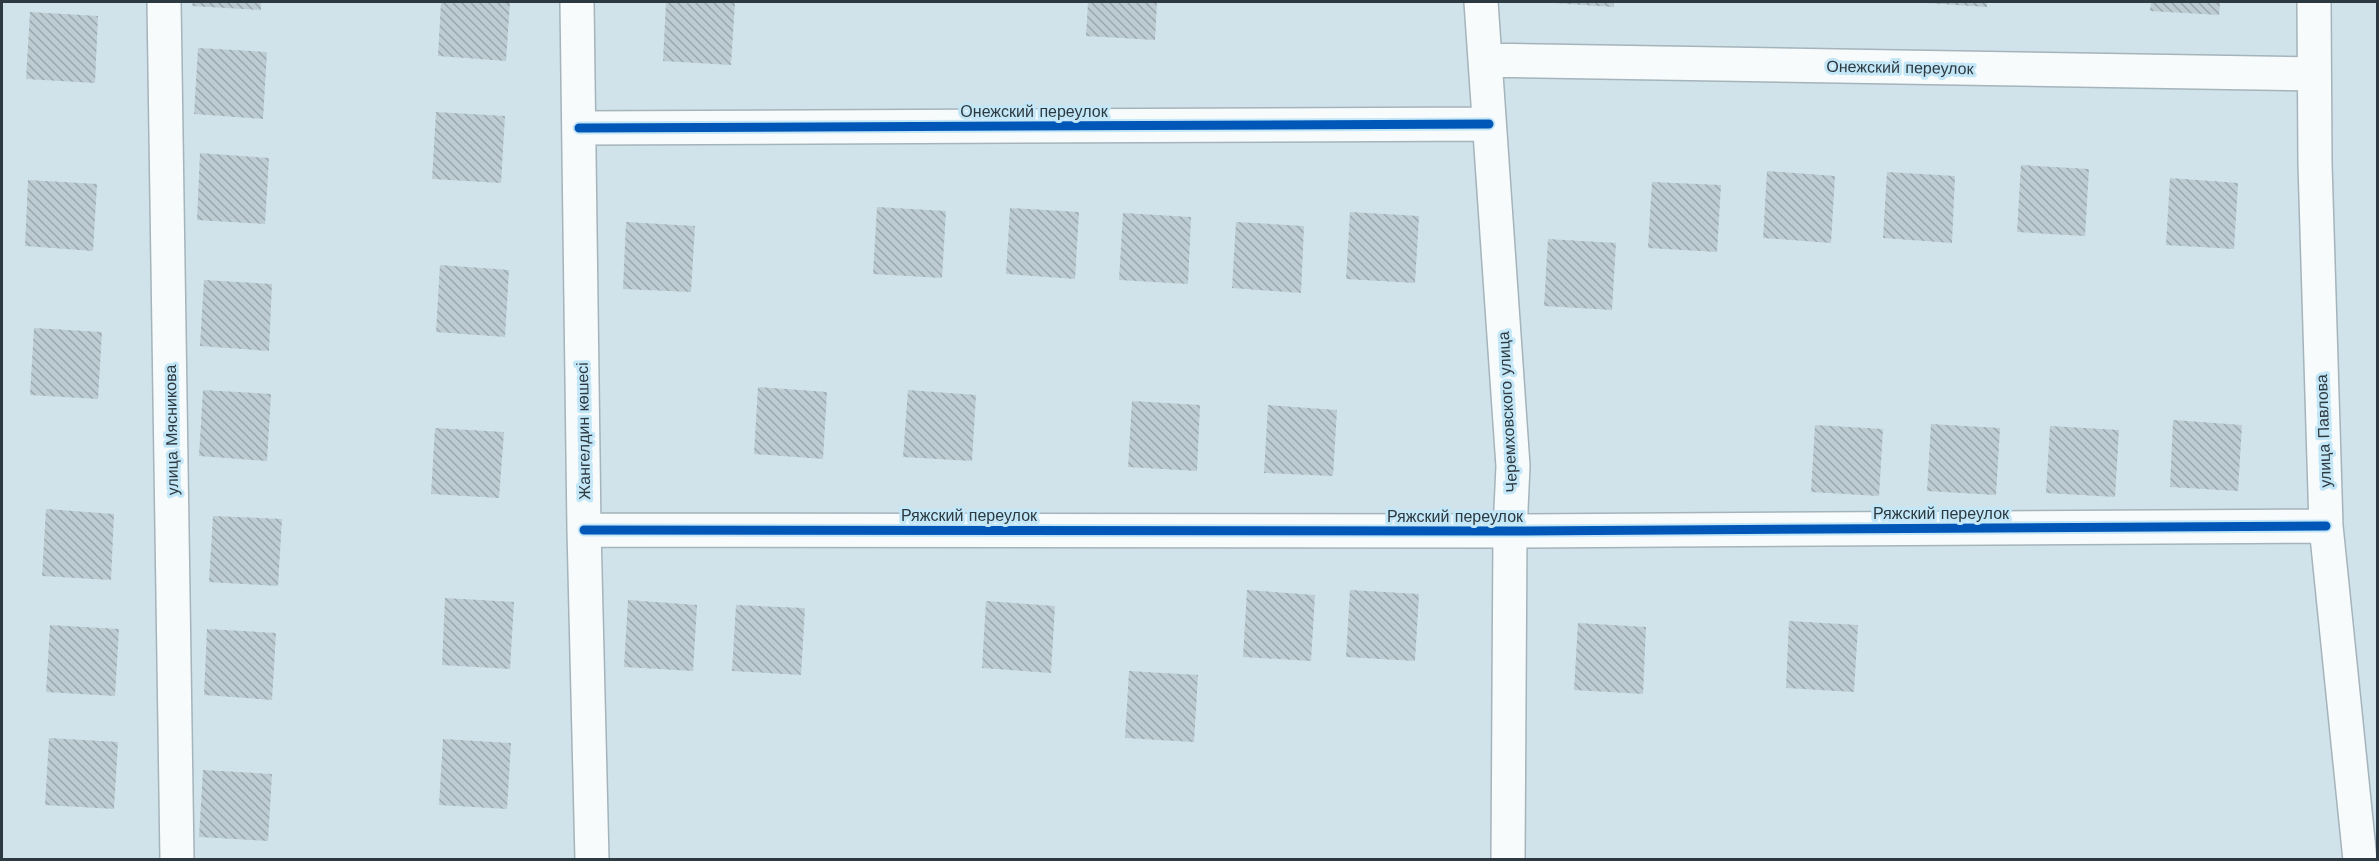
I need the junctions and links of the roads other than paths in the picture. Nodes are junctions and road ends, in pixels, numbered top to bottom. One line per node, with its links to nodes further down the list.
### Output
1 (164, 2): 12 (street, улица Мясникова)
2 (577, 2): 8 (street, Жангелдин көшесі)
3 (1481, 2): 5 (street, Черемховского улица)
4 (2314, 2): 6 (street, улица Павлова)
5 (1485, 60): 6 (street, Онежский переулок); 7 (street, Черемховского улица)
6 (2314, 74): 9 (street, улица Павлова)
7 (1490, 124): 8 (street, Онежский переулок); 11 (street, Черемховского улица)
8 (579, 128): 10 (street, Жангелдин көшесі)
9 (2326, 526): 11 (street, Ряжский переулок); 15 (street, улица Павлова)
10 (584, 530): 11 (street, Ряжский переулок); 13 (street, Жангелдин көшесі)
11 (1510, 531): 14 (street, Черемховского улица)
12 (177, 860)
13 (592, 860)
14 (1508, 860)
15 (2360, 860)

